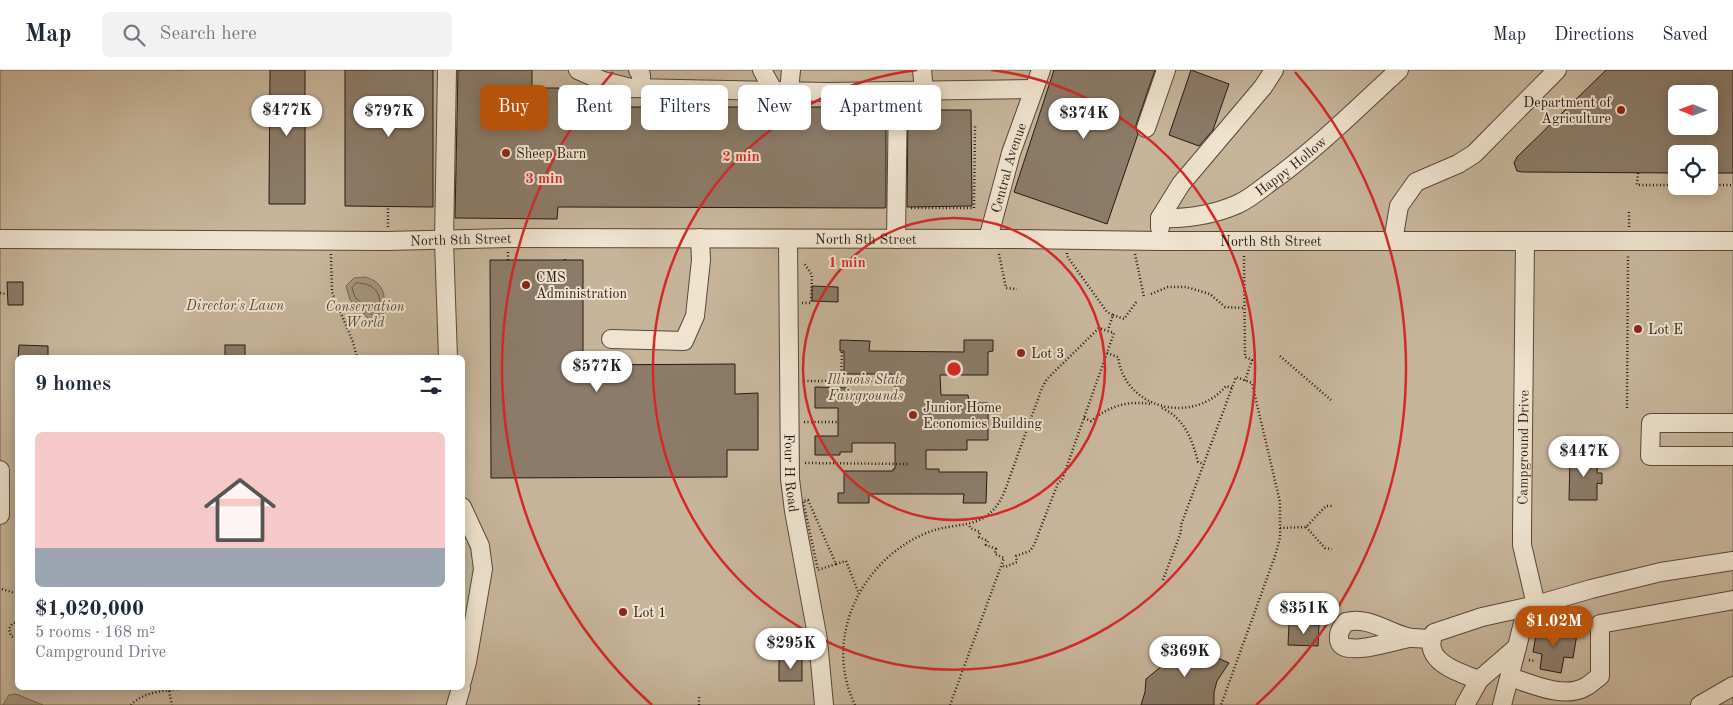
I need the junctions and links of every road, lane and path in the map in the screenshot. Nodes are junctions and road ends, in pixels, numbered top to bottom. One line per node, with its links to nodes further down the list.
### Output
1 (447, 70): 38 (street)
2 (578, 70): 16 (street)
3 (638, 70): 12 (street)
4 (762, 70): 13 (street)
5 (791, 70): 14 (street)
6 (922, 70): 15 (street)
7 (1041, 70): 17 (street, Central Avenue)
8 (1166, 70): 20 (street)
9 (1274, 70): 29 (street)
10 (1399, 70): 29 (street, Happy Hollow)
11 (1557, 70): 40 (street)
12 (641, 85)
13 (776, 85)
14 (784, 85)
15 (924, 85)
16 (641, 88)
17 (1034, 89): 18 (street); 35 (street, Central Avenue)
18 (941, 90)
19 (975, 126): 27 (path)
20 (1146, 128)
21 (898, 130): 27 (street)
22 (1638, 173): 23 (path)
23 (1668, 185)
24 (1718, 185): 25 (path)
25 (1733, 186)
26 (388, 206): 37 (path)
27 (897, 208): 34 (street)
28 (1629, 211): 30 (path)
29 (1160, 218): 39 (street)
30 (1629, 232)
31 (700, 238): 33 (street, North 8th Street); 38 (street, North 8th Street); 59 (street)
32 (0, 239): 36 (street, North 8th Street)
33 (788, 239): 34 (street, North 8th Street); 74 (street, Four H Road)
34 (896, 239): 35 (street, North 8th Street)
35 (988, 239): 39 (street, North 8th Street)
36 (331, 240): 37 (street, North 8th Street); 62 (path)
37 (387, 241): 38 (street, North 8th Street)
38 (444, 241): 63 (street)
39 (1160, 241): 40 (street, North 8th Street)
40 (1393, 241): 41 (street, North 8th Street)
41 (1524, 241): 42 (street, North 8th Street); 97 (street, Campground Drive)
42 (1733, 241)
43 (1067, 249): 57 (path)
44 (1134, 250): 53 (path)
45 (1244, 250): 56 (path)
46 (1628, 250): 72 (path)
47 (999, 254): 49 (path)
48 (800, 258): 55 (path)
49 (1016, 289)
50 (0, 294): 51 (path)
51 (8, 294)
52 (1151, 294): 56 (path)
53 (1144, 296)
54 (1137, 301): 57 (path)
55 (800, 303)
56 (1244, 308): 65 (path)
57 (1113, 315): 58 (path)
58 (1107, 330): 61 (path); 85 (path)
59 (611, 339)
60 (842, 351): 67 (path)
61 (1107, 353): 71 (path); 73 (path)
62 (356, 355)
63 (448, 355)
64 (1280, 356): 70 (path)
65 (1244, 380): 69 (path); 87 (path)
66 (802, 381): 67 (path)
67 (841, 381): 68 (path)
68 (908, 381)
69 (1232, 388): 71 (path); 80 (path)
70 (1331, 400)
71 (1155, 405): 73 (path); 80 (path)
72 (1627, 408)
73 (1084, 418): 91 (path)
74 (790, 422): 75 (path); 115 (street, Four H Road)
75 (838, 422)
76 (1733, 424): 77 (street)
77 (1733, 456)
78 (798, 464): 79 (path)
79 (908, 464)
80 (1204, 464): 92 (path)
81 (0, 470): 84 (street)
82 (1332, 506): 86 (path)
83 (465, 514): 103 (street)
84 (0, 515)
85 (969, 524): 91 (path); 95 (path)
86 (1306, 527): 87 (path); 88 (path)
87 (1280, 528): 118 (path)
88 (1332, 549)
89 (1733, 561): 97 (street)
90 (836, 564): 90 (path); 95 (path)
91 (1001, 565): 117 (path)
92 (1163, 580)
93 (2, 589): 94 (path)
94 (15, 593)
95 (858, 594): 116 (path)
96 (1733, 600): 104 (street)
97 (1536, 605): 101 (street); 102 (street)
98 (15, 622): 99 (path)
99 (15, 638)
100 (1409, 638): 101 (street)
101 (1431, 638): 105 (street)
102 (1517, 648): 104 (street); 105 (street)
103 (465, 672)
104 (1510, 677): 120 (street)
105 (1479, 680): 119 (street)
106 (1733, 686): 121 (street)
107 (183, 690): 109 (path)
108 (460, 690): 113 (street)
109 (169, 691): 111 (path); 112 (path)
110 (700, 695): 114 (path)
111 (131, 705)
112 (172, 705)
113 (456, 705)
114 (700, 705)
115 (824, 705)
116 (855, 705)
117 (950, 705)
118 (1221, 705)
119 (1465, 705)
120 (1502, 705)
121 (1700, 705)

